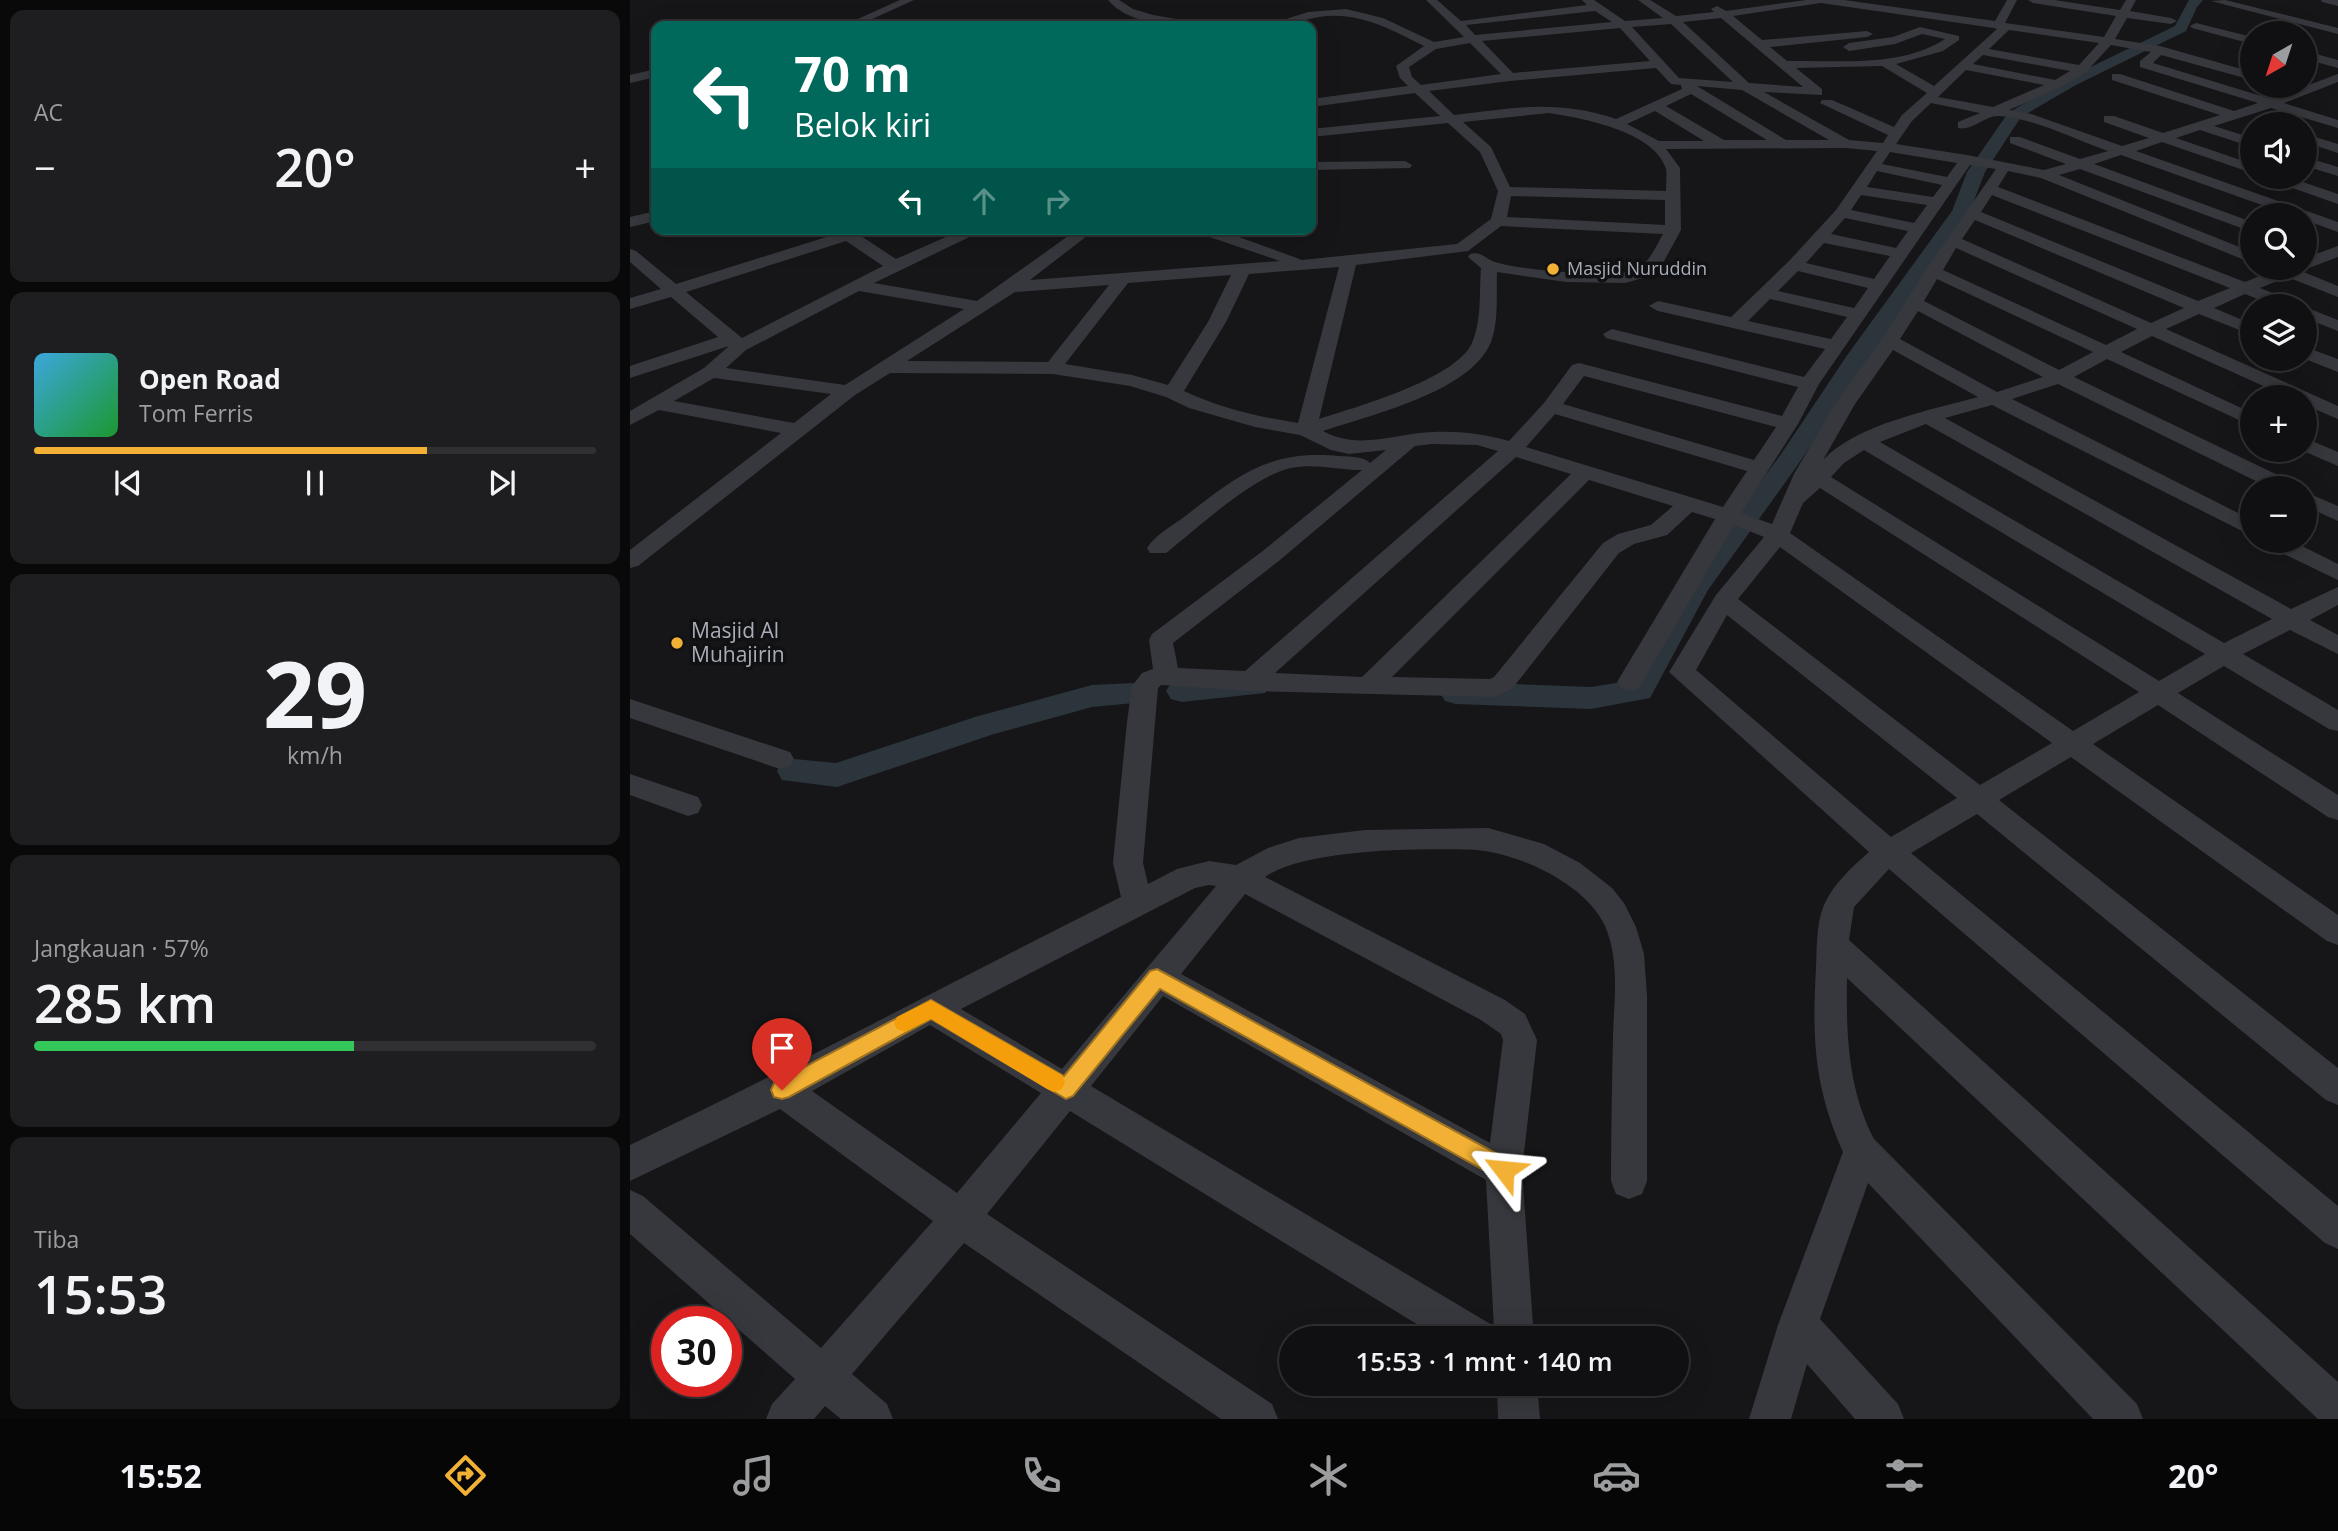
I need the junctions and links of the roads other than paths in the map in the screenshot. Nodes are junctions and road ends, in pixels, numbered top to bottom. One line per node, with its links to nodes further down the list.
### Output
1 (909, 0): 28 (street)
2 (1114, 0): 29 (street)
3 (1431, 0): 33 (street)
4 (1536, 0): 20 (street)
5 (1643, 0): 27 (street)
6 (1701, 0): 24 (street)
7 (1821, 0): 13 (street); 16 (street)
8 (1937, 0): 25 (street)
9 (2012, 0): 21 (street)
10 (2033, 0): 17 (street)
11 (2326, 0): 14 (street)
12 (2217, 1): 22 (street); 40 (street)
13 (1786, 3): 24 (street)
14 (2338, 3)
15 (1592, 4): 20 (street); 35 (street)
16 (1875, 4): 25 (street); 31 (street)
17 (2127, 4): 32 (street); 36 (street)
18 (1491, 6): 26 (street)
19 (1384, 7): 39 (street)
20 (1554, 12): 26 (street)
21 (2007, 12): 23 (street); 41 (street)
22 (2207, 12)
23 (2020, 13)
24 (1725, 14): 27 (street); 45 (street)
25 (1922, 15): 41 (street)
26 (1507, 18): 33 (street)
27 (1674, 20): 35 (street); 67 (street)
28 (860, 21)
29 (1172, 21)
30 (1297, 21): 39 (street)
31 (1866, 21)
32 (2171, 21)
33 (1457, 23): 43 (street)
34 (2103, 24): 36 (street)
35 (1623, 25): 43 (street); 52 (street)
36 (2117, 26): 44 (street)
37 (2196, 26): 42 (street)
38 (1922, 30): 45 (street); 49 (street); 51 (street)
39 (1401, 31): 46 (street)
40 (2338, 31)
41 (2001, 33): 44 (street); 48 (street)
42 (2240, 38)
43 (1470, 39): 46 (street); 60 (street)
44 (2108, 41): 47 (street); 56 (street)
45 (1760, 44): 49 (street)
46 (1432, 46): 68 (street)
47 (2151, 48): 57 (street); 75 (street)
48 (1981, 51): 55 (street); 56 (street)
49 (1772, 54): 54 (street)
50 (2317, 58): 53 (street)
51 (1883, 61): 54 (street); 69 (street)
52 (1657, 64): 60 (street); 65 (street)
53 (2338, 64)
54 (1784, 65): 67 (street)
55 (1963, 66): 64 (street); 69 (street)
56 (2082, 69): 64 (street)
57 (2240, 73)
58 (651, 74): 62 (street)
59 (2317, 76): 63 (street)
60 (1510, 77): 68 (street)
61 (2116, 77): 78 (street)
62 (630, 79)
63 (2335, 79): 66 (street)
64 (2057, 84): 71 (street)
65 (1687, 86): 67 (street); 76 (street); 94 (street)
66 (2317, 86)
67 (1746, 87): 96 (street)
68 (1418, 88): 73 (street); 80 (street)
69 (1942, 89): 77 (street); 86 (street)
70 (2005, 92): 71 (street)
71 (2029, 96): 77 (street)
72 (2285, 98): 75 (street)
73 (1316, 102)
74 (1827, 103): 86 (street)
75 (2272, 103): 78 (street); 82 (street)
76 (1658, 107): 83 (street); 95 (street)
77 (1995, 111): 84 (street); 100 (street)
78 (2231, 114): 79 (street); 85 (street)
79 (2240, 117)
80 (1453, 118): 83 (street); 87 (street); 115 (street)
81 (2109, 119): 89 (street)
82 (2334, 119)
83 (1617, 124): 97 (street)
84 (1963, 125)
85 (2198, 125): 89 (street); 90 (street)
86 (1895, 133): 98 (street)
87 (1316, 134)
88 (1316, 136): 92 (street)
89 (2160, 136): 100 (street); 105 (street)
90 (2240, 139)
91 (2015, 140): 102 (street)
92 (1370, 142)
93 (2317, 142): 99 (street)
94 (1781, 143): 95 (street); 96 (street)
95 (1720, 144): 97 (street)
96 (1846, 144): 98 (street)
97 (1656, 145): 116 (street)
98 (1885, 147): 101 (street); 108 (street)
99 (2338, 149)
100 (2123, 150): 102 (street); 119 (street)
101 (1970, 160): 104 (street); 111 (street)
102 (2083, 164): 110 (street); 126 (street)
103 (1405, 165): 107 (street)
104 (1999, 165): 110 (street); 112 (street)
105 (2240, 165)
106 (2317, 165): 109 (street)
107 (1316, 166)
108 (1872, 166): 111 (street); 114 (street)
109 (2338, 172)
110 (2045, 175): 139 (street)
111 (1951, 182): 118 (street)
112 (1990, 189): 121 (street); 157 (street)
113 (2309, 189): 117 (street)
114 (1857, 190): 118 (street); 120 (street)
115 (1505, 191): 116 (street); 124 (street)
116 (1673, 196): 129 (street)
117 (2338, 199)
118 (1935, 202): 128 (street)
119 (2271, 203)
120 (1841, 214): 128 (street); 135 (street)
121 (1973, 214): 136 (street); 166 (street)
122 (651, 217): 125 (street)
123 (2317, 220): 127 (street)
124 (1497, 221): 129 (street); 137 (street)
125 (630, 222)
126 (2240, 223)
127 (2338, 228)
128 (1920, 229): 141 (street)
129 (1673, 230): 148 (street)
130 (835, 235): 158 (street)
131 (848, 235): 147 (street)
132 (965, 235): 147 (street)
133 (1080, 235): 156 (street)
134 (1219, 235): 145 (street)
135 (1820, 237): 141 (street); 146 (street)
136 (1953, 241): 150 (street); 172 (street)
137 (1462, 248): 144 (street); 148 (street)
138 (2317, 250): 142 (street)
139 (2240, 253)
140 (630, 254): 158 (street)
141 (1902, 254): 155 (street)
142 (2334, 255): 143 (street)
143 (2317, 260)
144 (1349, 261): 145 (street); 199 (street)
145 (1307, 265): 149 (street)
146 (1795, 265): 155 (street); 160 (street)
147 (895, 266): 154 (street)
148 (1489, 266): 199 (street)
149 (1242, 270): 151 (street); 188 (street)
150 (1933, 271): 162 (street); 177 (street)
151 (1122, 279): 156 (street); 181 (street)
152 (2263, 280): 157 (street)
153 (2311, 280): 159 (street)
154 (859, 286): 165 (street); 175 (street)
155 (1880, 286): 167 (street)
156 (1011, 287): 165 (street)
157 (2246, 288): 161 (street); 166 (street)
158 (672, 291): 163 (street); 175 (street)
159 (2338, 292)
160 (1766, 293): 167 (street); 169 (street)
161 (2261, 294)
162 (1913, 302): 174 (street); 184 (street)
163 (630, 304)
164 (1658, 306): 169 (street)
165 (980, 307): 180 (street)
166 (2200, 307): 170 (street); 172 (street)
167 (1859, 314): 176 (street)
168 (2317, 317): 171 (street)
169 (1736, 322): 176 (street)
170 (2240, 325)
171 (2338, 326)
172 (2153, 328): 177 (street); 186 (street)
173 (1612, 334): 185 (street)
174 (1890, 341): 189 (street); 210 (street)
175 (735, 342): 182 (street); 183 (street)
176 (1837, 345): 185 (street)
177 (2107, 352): 184 (street); 194 (street)
178 (2317, 357): 179 (street)
179 (2338, 366)
180 (886, 367): 181 (street); 187 (street)
181 (1053, 368): 188 (street)
182 (630, 372)
183 (711, 372): 187 (street); 191 (street)
184 (2058, 377): 189 (street); 208 (street)
185 (1809, 384): 197 (street)
186 (2278, 385)
187 (848, 391): 198 (street)
188 (1173, 393): 199 (street)
189 (1994, 398): 195 (street); 215 (street)
190 (2317, 403): 193 (street)
191 (657, 404): 196 (street); 198 (street)
192 (1551, 407): 197 (street); 202 (street); 206 (street)
193 (2338, 413)
194 (2240, 414)
195 (1928, 417): 201 (street); 225 (street)
196 (630, 419)
197 (1788, 424): 206 (street)
198 (797, 430): 218 (street)
199 (1306, 430): 200 (street)
200 (1408, 442): 202 (street); 205 (street)
201 (1864, 442): 209 (street); 227 (street)
202 (1512, 450): 207 (street); 229 (street)
203 (2317, 450): 204 (street)
204 (2338, 460)
205 (1383, 465): 219 (street); 228 (street)
206 (1761, 468): 214 (street)
207 (1584, 473): 211 (street); 231 (street)
208 (2261, 476)
209 (1818, 478): 210 (street); 232 (street)
210 (1794, 502): 217 (street)
211 (1688, 504): 214 (street); 231 (street)
212 (2317, 504): 213 (street)
213 (2338, 514)
214 (1740, 519): 217 (street); 230 (street)
215 (2240, 523)
216 (630, 534): 218 (street)
217 (1778, 535): 224 (street); 235 (street)
218 (654, 540): 221 (street)
219 (1158, 548)
220 (2299, 553): 222 (street)
221 (630, 561)
222 (2338, 573)
223 (2338, 595): 225 (street)
224 (1724, 600): 238 (street); 241 (street)
225 (2289, 619): 226 (street); 227 (street)
226 (2338, 646)
227 (2226, 653): 232 (street); 234 (street)
228 (1168, 677): 229 (street); 243 (street)
229 (1249, 682): 231 (street)
230 (1630, 682)
231 (1368, 686)
232 (2159, 693): 235 (street); 240 (street)
233 (630, 708): 236 (street)
234 (2338, 722)
235 (2074, 744): 238 (street); 244 (street)
236 (780, 759)
237 (630, 785): 239 (street)
238 (1978, 799): 241 (street); 249 (street)
239 (688, 805)
240 (2338, 809)
241 (1889, 852): 245 (street); 257 (street)
242 (1241, 878): 243 (street); 246 (street); 253 (street); 254 (street)
243 (1138, 903): 247 (street)
244 (2338, 932)
245 (1833, 945): 251 (street); 263 (street)
246 (1157, 977): 248 (street); 253 (street)
247 (931, 1009): 248 (street); 250 (street)
248 (1066, 1089): 256 (street); 259 (street)
249 (2338, 1089)
250 (782, 1090): 252 (street); 256 (street)
251 (1861, 1152): 258 (street); 270 (street)
252 (630, 1164)
253 (1504, 1170): 260 (street)
254 (1629, 1181)
255 (630, 1209): 261 (street)
256 (960, 1218): 261 (street); 266 (street)
257 (2338, 1230)
258 (1798, 1325): 268 (street); 269 (street)
259 (1457, 1326)
260 (1513, 1326)
261 (823, 1378): 264 (street); 265 (street)
262 (1518, 1396): 267 (street)
263 (2332, 1409)
264 (787, 1419)
265 (872, 1419)
266 (1256, 1419)
267 (1519, 1419)
268 (1770, 1419)
269 (1883, 1419)
270 (2122, 1419)

